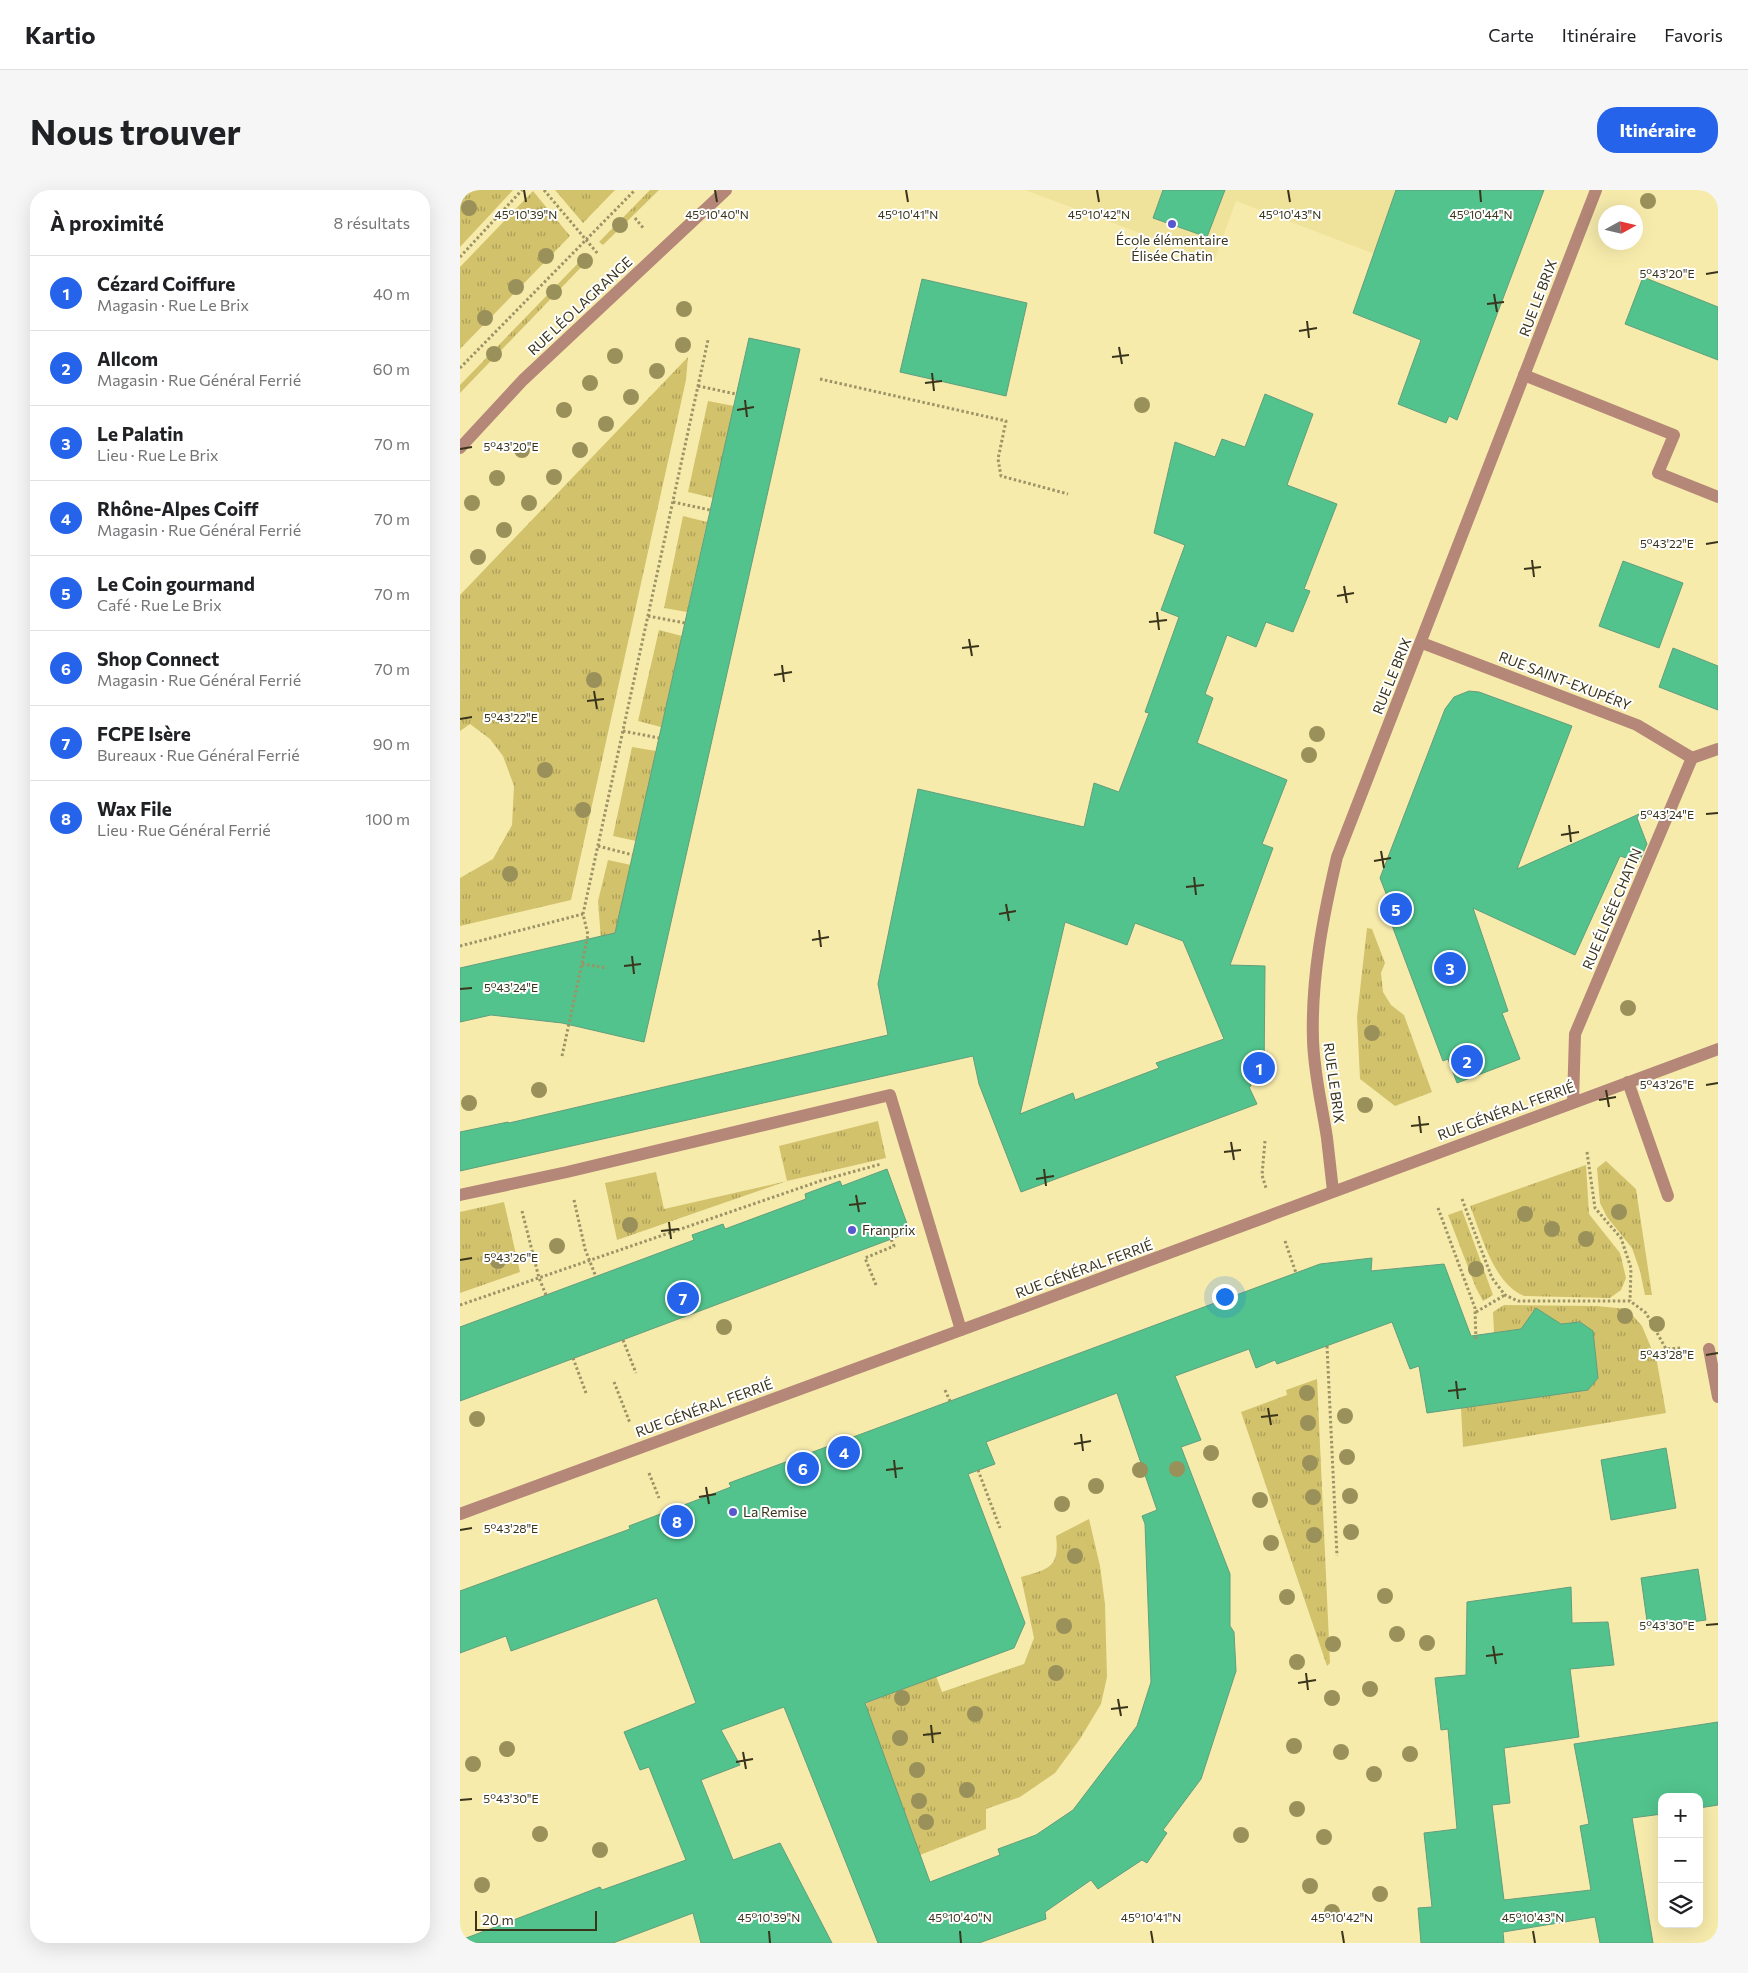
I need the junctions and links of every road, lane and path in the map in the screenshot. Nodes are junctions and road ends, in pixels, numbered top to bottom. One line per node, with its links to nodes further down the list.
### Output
1 (522, 190): 8 (path)
2 (544, 190): 6 (path)
3 (635, 190): 6 (path)
4 (726, 190): 15 (street, RUE LÉO LAGRANGE)
5 (1596, 190): 11 (street, RUE LE BRIX)
6 (586, 239): 7 (path); 10 (path)
7 (598, 254)
8 (460, 257)
9 (708, 340): 13 (path)
10 (460, 368)
11 (1524, 375): 17 (street); 22 (street, RUE LE BRIX)
12 (820, 379): 16 (path)
13 (698, 386): 14 (path); 18 (path)
14 (736, 394)
15 (460, 448)
16 (1068, 494)
17 (1718, 497)
18 (673, 502): 19 (path); 20 (path)
19 (710, 510)
20 (648, 616): 21 (path); 23 (path)
21 (685, 623)
22 (1422, 643): 26 (street, RUE SAINT-EXUPÉRY); 40 (street, RUE LE BRIX)
23 (623, 731): 24 (path); 27 (path)
24 (659, 738)
25 (1718, 750): 26 (street)
26 (1692, 758): 36 (street, RUE ÉLISÉE CHATIN)
27 (598, 846): 28 (path); 29 (path)
28 (632, 855)
29 (583, 914): 30 (path); 31 (path)
30 (460, 946)
31 (582, 964): 32 (path); 34 (path)
32 (607, 968)
33 (1718, 1049): 35 (street, RUE GÉNÉRAL FERRIÉ)
34 (562, 1056)
35 (1628, 1082): 36 (street, RUE GÉNÉRAL FERRIÉ); 42 (street)
36 (1573, 1102): 40 (street, RUE GÉNÉRAL FERRIÉ)
37 (1265, 1141): 45 (path)
38 (1587, 1152): 56 (path)
39 (909, 1157): 41 (street); 49 (path); 59 (street)
40 (1333, 1190): 45 (street, RUE GÉNÉRAL FERRIÉ)
41 (460, 1195)
42 (1668, 1196)
43 (1462, 1199): 55 (path)
44 (1438, 1208): 58 (path)
45 (1275, 1214): 50 (path); 59 (street, RUE GÉNÉRAL FERRIÉ)
46 (580, 1228): 49 (path)
47 (528, 1237): 52 (path)
48 (891, 1239): 53 (path)
49 (590, 1260): 51 (path); 52 (path)
50 (1296, 1273)
51 (596, 1277)
52 (539, 1278): 54 (path); 57 (path)
53 (876, 1284)
54 (546, 1295)
55 (1505, 1295): 56 (path); 58 (path)
56 (1630, 1301): 63 (path)
57 (460, 1305)
58 (1476, 1312): 61 (path)
59 (961, 1330): 71 (street, RUE GÉNÉRAL FERRIÉ)
60 (623, 1340): 65 (path)
61 (1476, 1341)
62 (1327, 1346): 73 (path)
63 (1709, 1349): 68 (street)
64 (572, 1358): 67 (path)
65 (636, 1373)
66 (945, 1390): 69 (path)
67 (586, 1393)
68 (1718, 1397)
69 (950, 1401)
70 (978, 1470): 72 (path)
71 (460, 1514)
72 (1000, 1528)
73 (1337, 1556)

